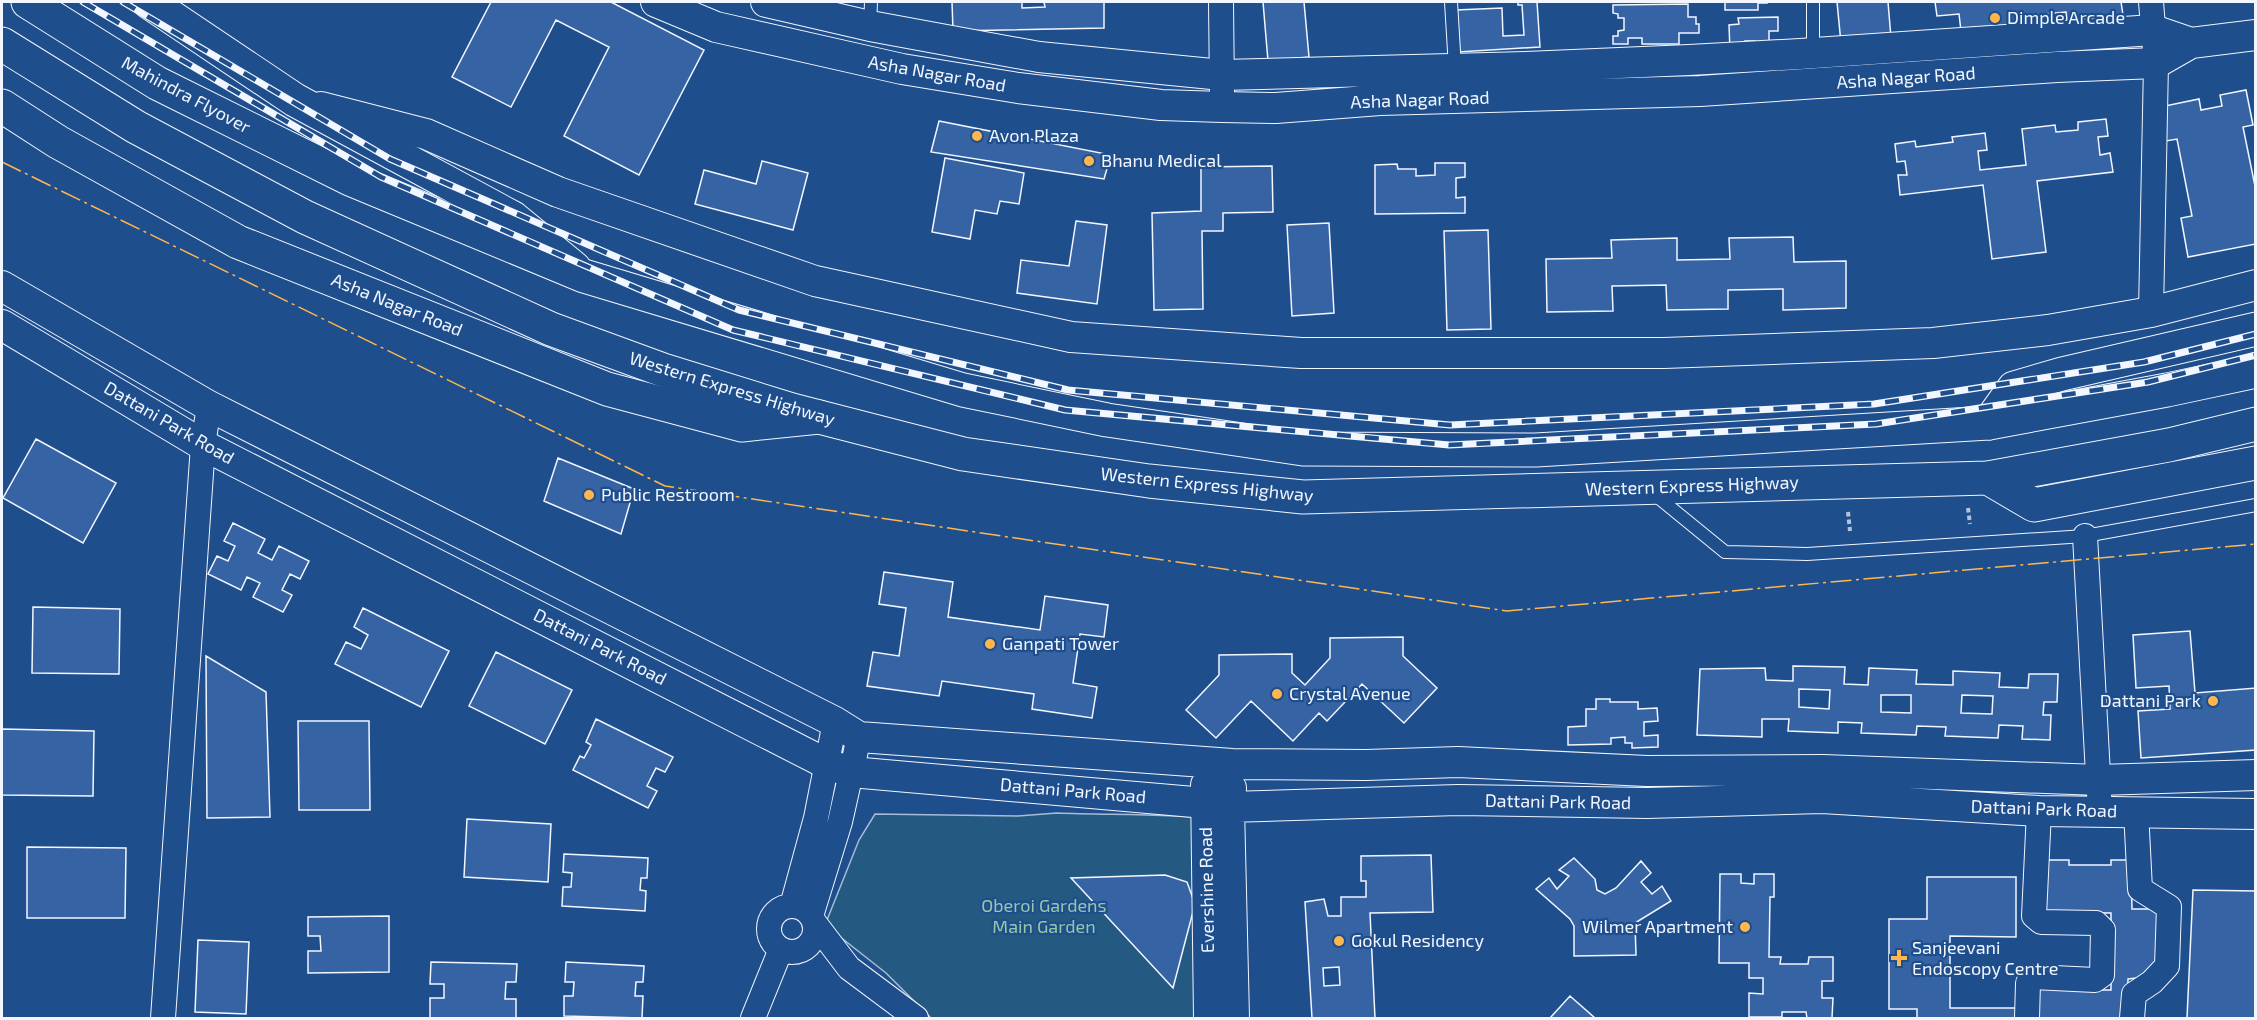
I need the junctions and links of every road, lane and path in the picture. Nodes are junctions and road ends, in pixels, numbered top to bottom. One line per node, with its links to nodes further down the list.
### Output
1 (28, 2): 20 (main road, Mahindra Flyover)
2 (150, 2): 17 (main road)
3 (656, 2): 19 (street, Asha Nagar Road)
4 (766, 2): 8 (street, Asha Nagar Road)
5 (1221, 2): 16 (street)
6 (1451, 2): 15 (lane)
7 (1813, 2): 13 (lane)
8 (870, 14): 16 (street, Asha Nagar Road)
9 (2152, 16): 11 (street, Asha Nagar Road); 13 (street, Asha Nagar Road); 14 (street)
10 (2256, 35): 11 (street, Asha Nagar Road)
11 (2191, 43): 14 (street, Asha Nagar Road)
12 (2, 44): 28 (main road, Western Express Highway)
13 (1813, 53): 15 (street, Asha Nagar Road)
14 (2156, 63): 19 (street, Asha Nagar Road); 23 (street)
15 (1455, 69): 16 (street, Asha Nagar Road)
16 (1222, 75): 19 (street)
17 (295, 100): 20 (main road); 23 (street)
18 (2, 106): 28 (main road, Asha Nagar Road)
19 (1222, 107)
20 (584, 276): 29 (main road)
21 (2256, 285): 23 (street)
22 (2, 286): 27 (street, Dattani Park Road)
23 (2151, 312)
24 (2, 325): 31 (street, Dattani Park Road)
25 (2256, 329): 29 (main road)
26 (2256, 371): 29 (main road)
27 (209, 406): 31 (street); 38 (street, Dattani Park Road)
28 (821, 417): 34 (main road, Western Express Highway)
29 (1989, 423)
30 (2256, 424): 33 (main road, Western Express Highway)
31 (203, 445): 39 (street, Dattani Park Road); 59 (street)
32 (2256, 462): 33 (main road)
33 (1977, 487): 34 (main road, Western Express Highway); 37 (path)
34 (1647, 488): 37 (lane)
35 (2256, 505): 36 (lane)
36 (2085, 536): 37 (lane); 48 (street)
37 (1972, 543)
38 (589, 597): 39 (street); 40 (street, Dattani Park Road)
39 (572, 632): 41 (street, Dattani Park Road)
40 (703, 655): 41 (street); 42 (street, Dattani Park Road)
41 (688, 692): 45 (street, Dattani Park Road)
42 (847, 729): 44 (street, Dattani Park Road); 45 (street)
43 (1458, 762): 44 (street, Dattani Park Road); 46 (street, Dattani Park Road); 50 (street)
44 (1220, 763): 52 (street, Evershine Road)
45 (839, 768): 52 (street, Dattani Park Road); 57 (street)
46 (1647, 771): 49 (street, Dattani Park Road); 51 (street)
47 (2256, 775): 48 (street, Dattani Park Road)
48 (2099, 780): 49 (street, Dattani Park Road); 54 (street)
49 (1823, 784): 51 (street, Dattani Park Road); 53 (street, Dattani Park Road)
50 (1458, 800): 51 (street, Dattani Park Road); 52 (street, Dattani Park Road)
51 (1647, 804)
52 (1217, 805): 62 (street, Evershine Road); 63 (street, Evershine Road)
53 (2039, 811): 54 (street, Dattani Park Road); 64 (street)
54 (2100, 811): 55 (street, Dattani Park Road)
55 (2136, 811): 56 (street, Dattani Park Road); 65 (street)
56 (2256, 814)
57 (806, 915): 58 (street); 58 (street); 61 (street)
58 (781, 949): 60 (street)
59 (163, 1018)
60 (753, 1018)
61 (916, 1018)
62 (1209, 1018)
63 (1234, 1018)
64 (2027, 1018)
65 (2132, 1018)

